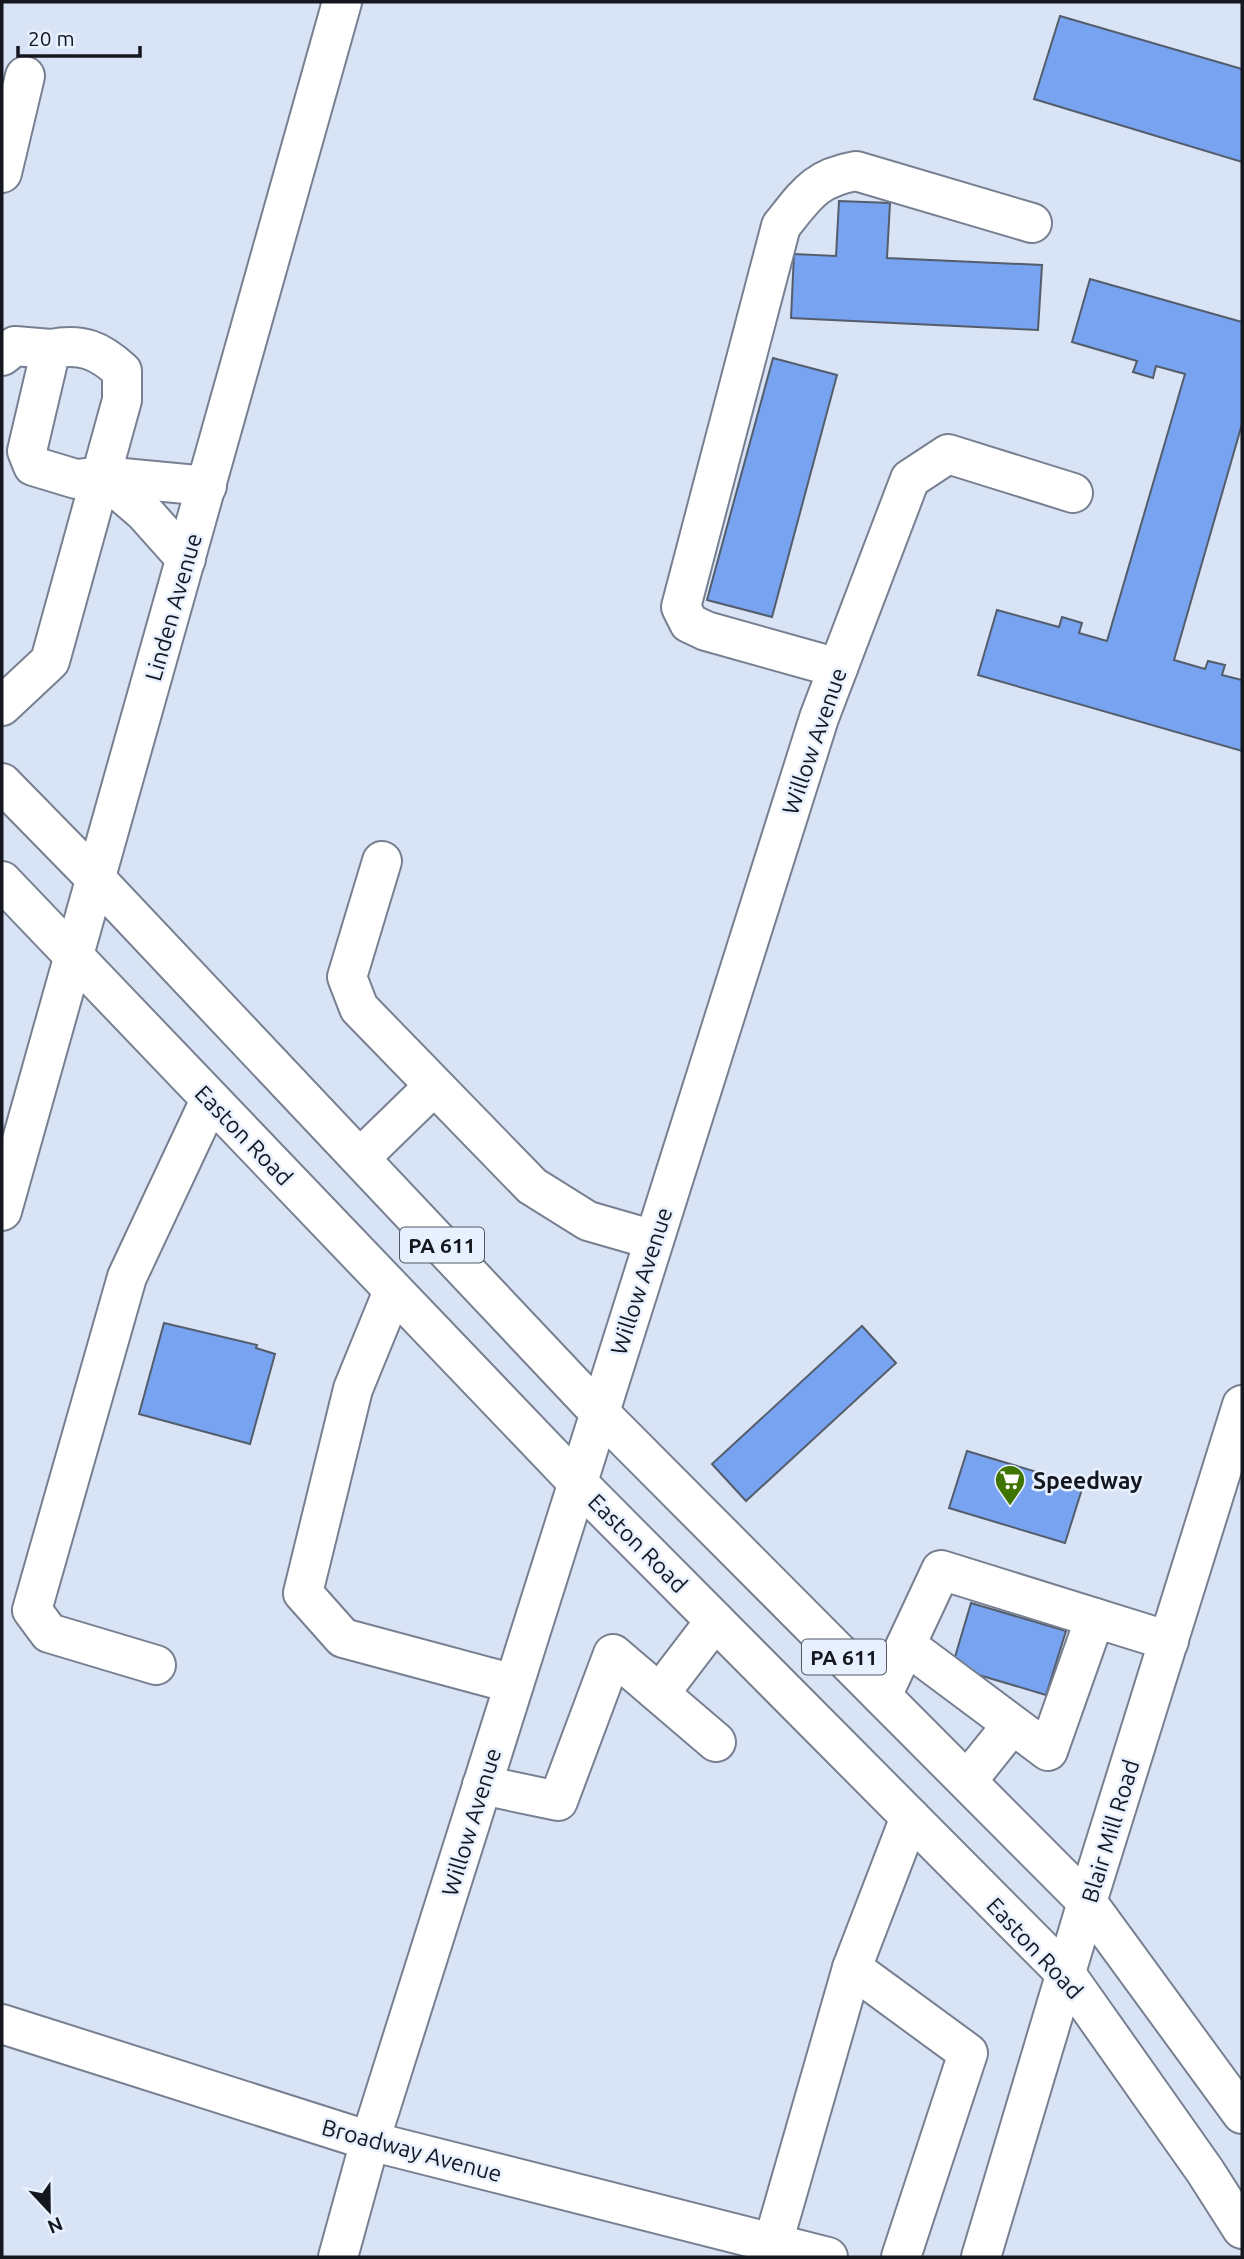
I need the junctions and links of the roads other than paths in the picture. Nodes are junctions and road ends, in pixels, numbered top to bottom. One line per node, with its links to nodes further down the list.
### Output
1 (342, 2): 8 (main road, Linden Avenue)
2 (24, 76): 3 (main road)
3 (2, 173)
4 (1032, 223): 11 (main road)
5 (51, 349): 6 (main road); 7 (main road); 7 (main road)
6 (2, 356)
7 (102, 476): 8 (main road); 10 (main road); 12 (main road)
8 (207, 486): 10 (main road, Linden Avenue)
9 (1073, 493): 11 (main road, Willow Avenue)
10 (186, 559): 15 (main road, Linden Avenue)
11 (838, 668): 22 (main road, Willow Avenue)
12 (9, 684)
13 (2, 783): 15 (main road, PA 611)
14 (382, 861): 18 (main road)
15 (97, 880): 17 (main road, Linden Avenue); 20 (main road, PA 611)
16 (2, 881): 17 (main road, Easton Road / PA 611)
17 (74, 959): 19 (main road, Easton Road / PA 611); 21 (main road, Linden Avenue)
18 (434, 1086): 20 (main road); 22 (main road)
19 (210, 1100): 23 (main road, Easton Road / PA 611); 31 (main road)
20 (360, 1158): 25 (main road, PA 611)
21 (2, 1211)
22 (654, 1240): 25 (main road, Willow Avenue)
23 (393, 1291): 26 (main road, Easton Road / PA 611); 32 (main road)
24 (1242, 1405): 29 (main road, Blair Mill Road)
25 (599, 1412): 26 (main road, Willow Avenue); 34 (main road, PA 611)
26 (577, 1482): 28 (main road, Easton Road / PA 611); 32 (main road, Willow Avenue)
27 (1095, 1618): 29 (main road); 30 (main road); 35 (main road)
28 (715, 1620): 33 (main road); 39 (main road, Easton Road / PA 611)
29 (1169, 1641): 40 (main road, Blair Mill Road)
30 (906, 1645): 34 (main road); 35 (main road)
31 (156, 1665)
32 (514, 1684): 38 (main road, Willow Avenue)
33 (660, 1693): 36 (main road); 38 (main road)
34 (882, 1696): 37 (main road, PA 611)
35 (1012, 1726): 37 (main road)
36 (716, 1741)
37 (967, 1781): 40 (main road, PA 611)
38 (482, 1785): 45 (main road, Willow Avenue)
39 (910, 1817): 41 (main road); 42 (main road, Easton Road / PA 611)
40 (1087, 1902): 42 (main road, Blair Mill Road); 44 (main road, PA 611)
41 (852, 1968): 47 (main road); 50 (main road)
42 (1066, 1974): 46 (main road, Easton Road / PA 611); 51 (main road, Blair Mill Road)
43 (2, 2024): 45 (main road, Broadway Avenue)
44 (1242, 2114)
45 (370, 2141): 47 (main road, Broadway Avenue); 48 (main road, Willow Avenue)
46 (1242, 2230)
47 (773, 2243): 49 (main road, Broadway Avenue)
48 (338, 2257)
49 (828, 2257)
50 (901, 2257)
51 (981, 2257)

